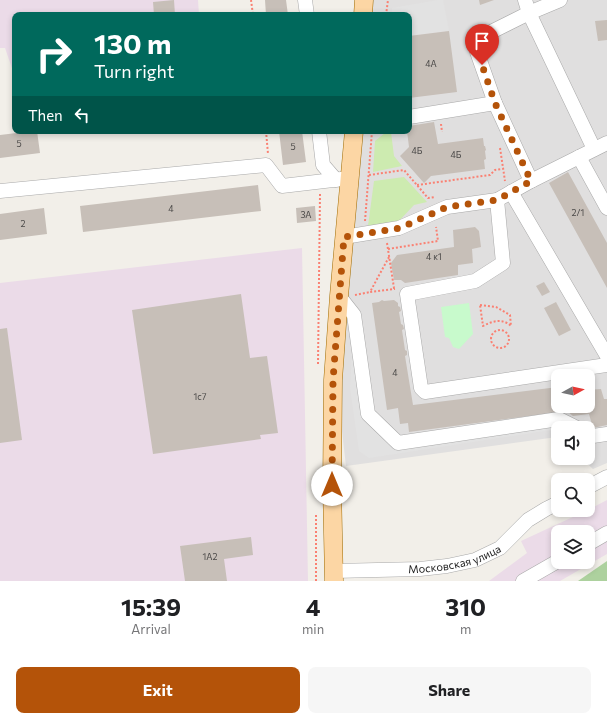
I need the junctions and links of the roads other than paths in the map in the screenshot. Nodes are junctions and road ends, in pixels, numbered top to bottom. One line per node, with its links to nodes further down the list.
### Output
1 (305, 0): 5 (street)
2 (364, 0): 6 (main road)
3 (560, 0): 4 (street)
4 (528, 4): 7 (street); 12 (street)
5 (306, 12)
6 (363, 12)
7 (495, 103): 8 (street); 15 (street)
8 (412, 117)
9 (319, 134): 14 (street)
10 (353, 134): 14 (main road)
11 (607, 143): 12 (street)
12 (594, 149): 13 (street)
13 (579, 157): 15 (street); 19 (street)
14 (343, 179): 17 (street); 20 (main road)
15 (531, 181): 16 (street)
16 (508, 188): 18 (street); 22 (street)
17 (0, 191)
18 (497, 200): 20 (street); 23 (street)
19 (607, 208)
20 (344, 237): 21 (main road)
21 (346, 296): 24 (street); 33 (main road)
22 (607, 356)
23 (607, 365)
24 (563, 421)
25 (607, 434): 26 (street)
26 (595, 436)
27 (607, 477): 28 (street)
28 (595, 483)
29 (551, 506): 33 (street, Московская улица)
30 (607, 533): 31 (street)
31 (595, 540)
32 (551, 565): 34 (street)
33 (334, 576)
34 (523, 581)

